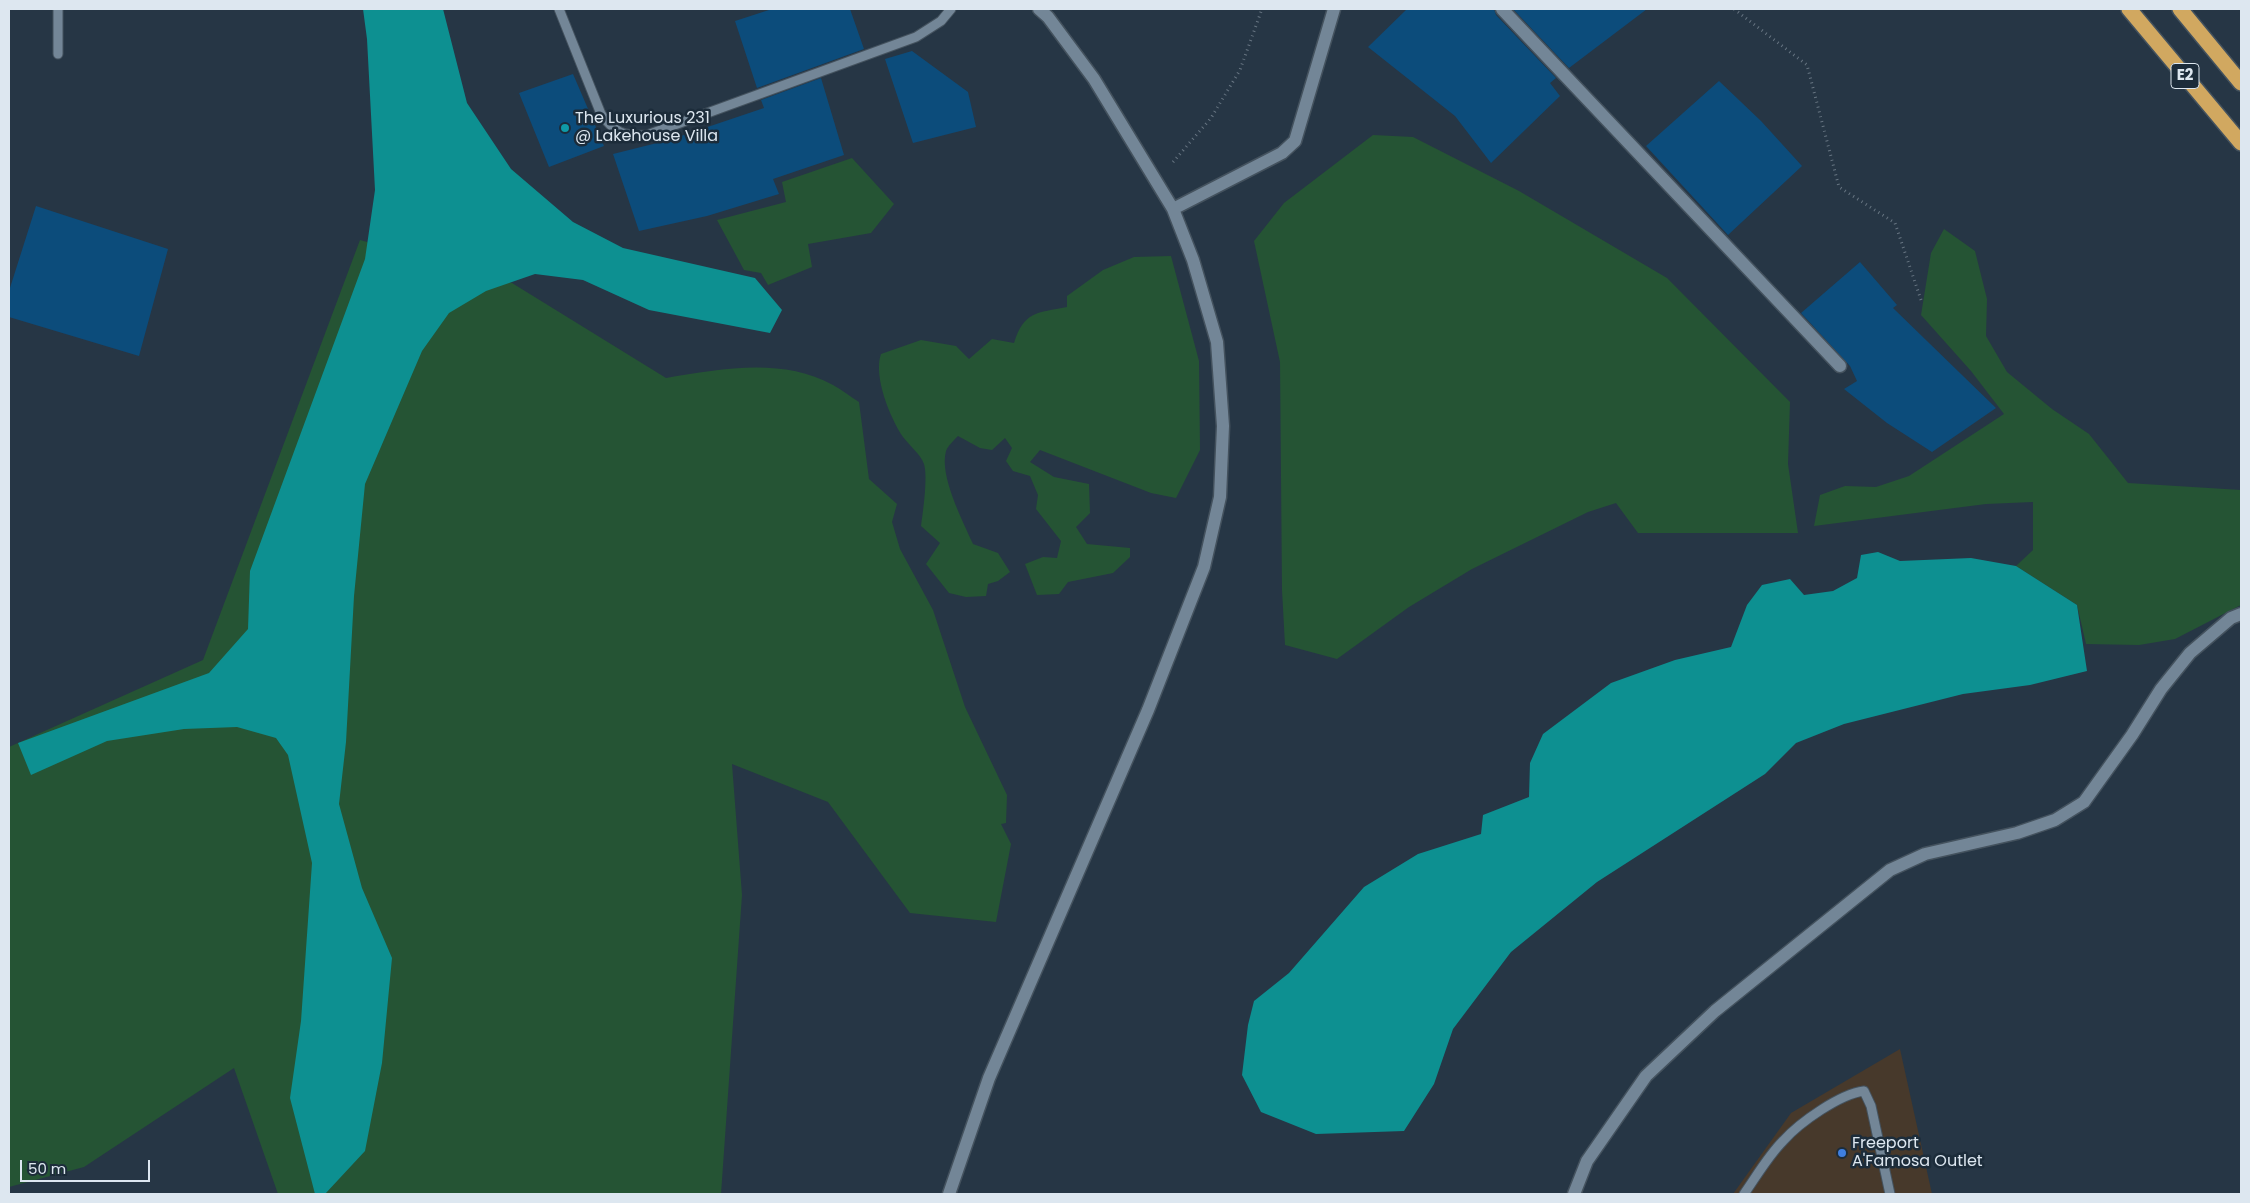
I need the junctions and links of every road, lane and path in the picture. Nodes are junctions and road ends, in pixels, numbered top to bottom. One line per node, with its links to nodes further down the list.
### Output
1 (58, 9): 11 (lane)
2 (559, 9): 3 (lane)
3 (951, 9)
4 (1039, 9): 15 (street)
5 (1262, 9): 14 (path)
6 (1334, 9): 15 (street)
7 (1502, 9): 17 (street)
8 (1734, 9): 16 (path)
9 (2129, 9): 13 (highway, E2)
10 (2180, 9): 12 (highway, E2)
11 (58, 54)
12 (2241, 83)
13 (2241, 143)
14 (1174, 162)
15 (1172, 209): 19 (street)
16 (1921, 300)
17 (1840, 366)
18 (2241, 614): 20 (street)
19 (949, 1194)
20 (1574, 1194)
21 (1744, 1194): 22 (lane)
22 (1890, 1194)

